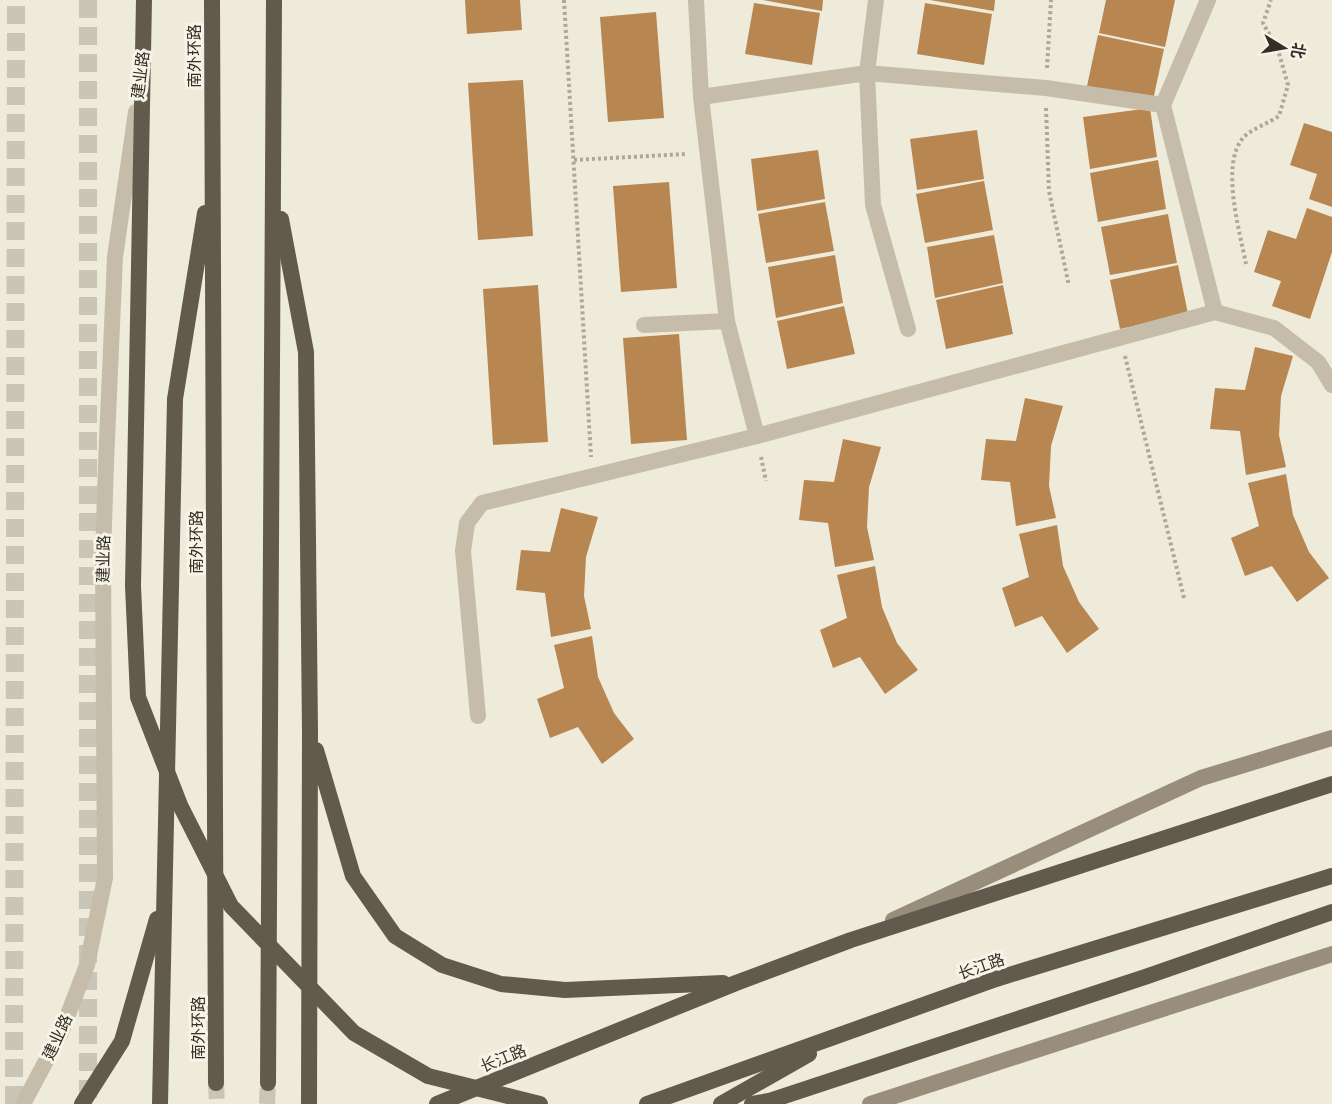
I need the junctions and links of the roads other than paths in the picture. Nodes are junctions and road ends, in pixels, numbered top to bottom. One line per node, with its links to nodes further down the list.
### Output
1 (144, 0): 31 (street, 建业路); 36 (highway)
2 (212, 0): 10 (highway, 南外环路)
3 (274, 0): 11 (highway)
4 (696, 0): 8 (street)
5 (876, 0): 7 (street)
6 (1208, 0): 9 (street)
7 (867, 73): 8 (street); 9 (street); 15 (street)
8 (701, 97): 13 (street)
9 (1164, 105): 12 (street)
10 (213, 165): 23 (highway); 29 (highway, 南外环路)
11 (273, 181): 19 (highway); 30 (highway)
12 (1215, 312): 16 (street); 17 (street)
13 (727, 321): 14 (street); 17 (street)
14 (644, 325)
15 (908, 328)
16 (1332, 385)
17 (757, 436): 18 (street)
18 (478, 717)
19 (310, 731): 27 (highway); 34 (highway)
20 (1332, 738): 25 (main road, 长江路)
21 (1332, 784): 25 (highway, 长江路)
22 (1332, 876): 28 (highway, 长江路)
23 (164, 895): 32 (highway); 33 (highway)
24 (1332, 912): 39 (highway)
25 (851, 940): 27 (highway, 长江路)
26 (1332, 954): 40 (main road)
27 (736, 982): 35 (highway, 长江路)
28 (849, 1031): 37 (highway, 长江路); 38 (highway)
29 (216, 1083)
30 (268, 1083)
31 (23, 1104)
32 (82, 1104)
33 (160, 1104)
34 (309, 1104)
35 (436, 1104)
36 (540, 1104)
37 (647, 1104)
38 (721, 1104)
39 (752, 1104)
40 (870, 1104)

